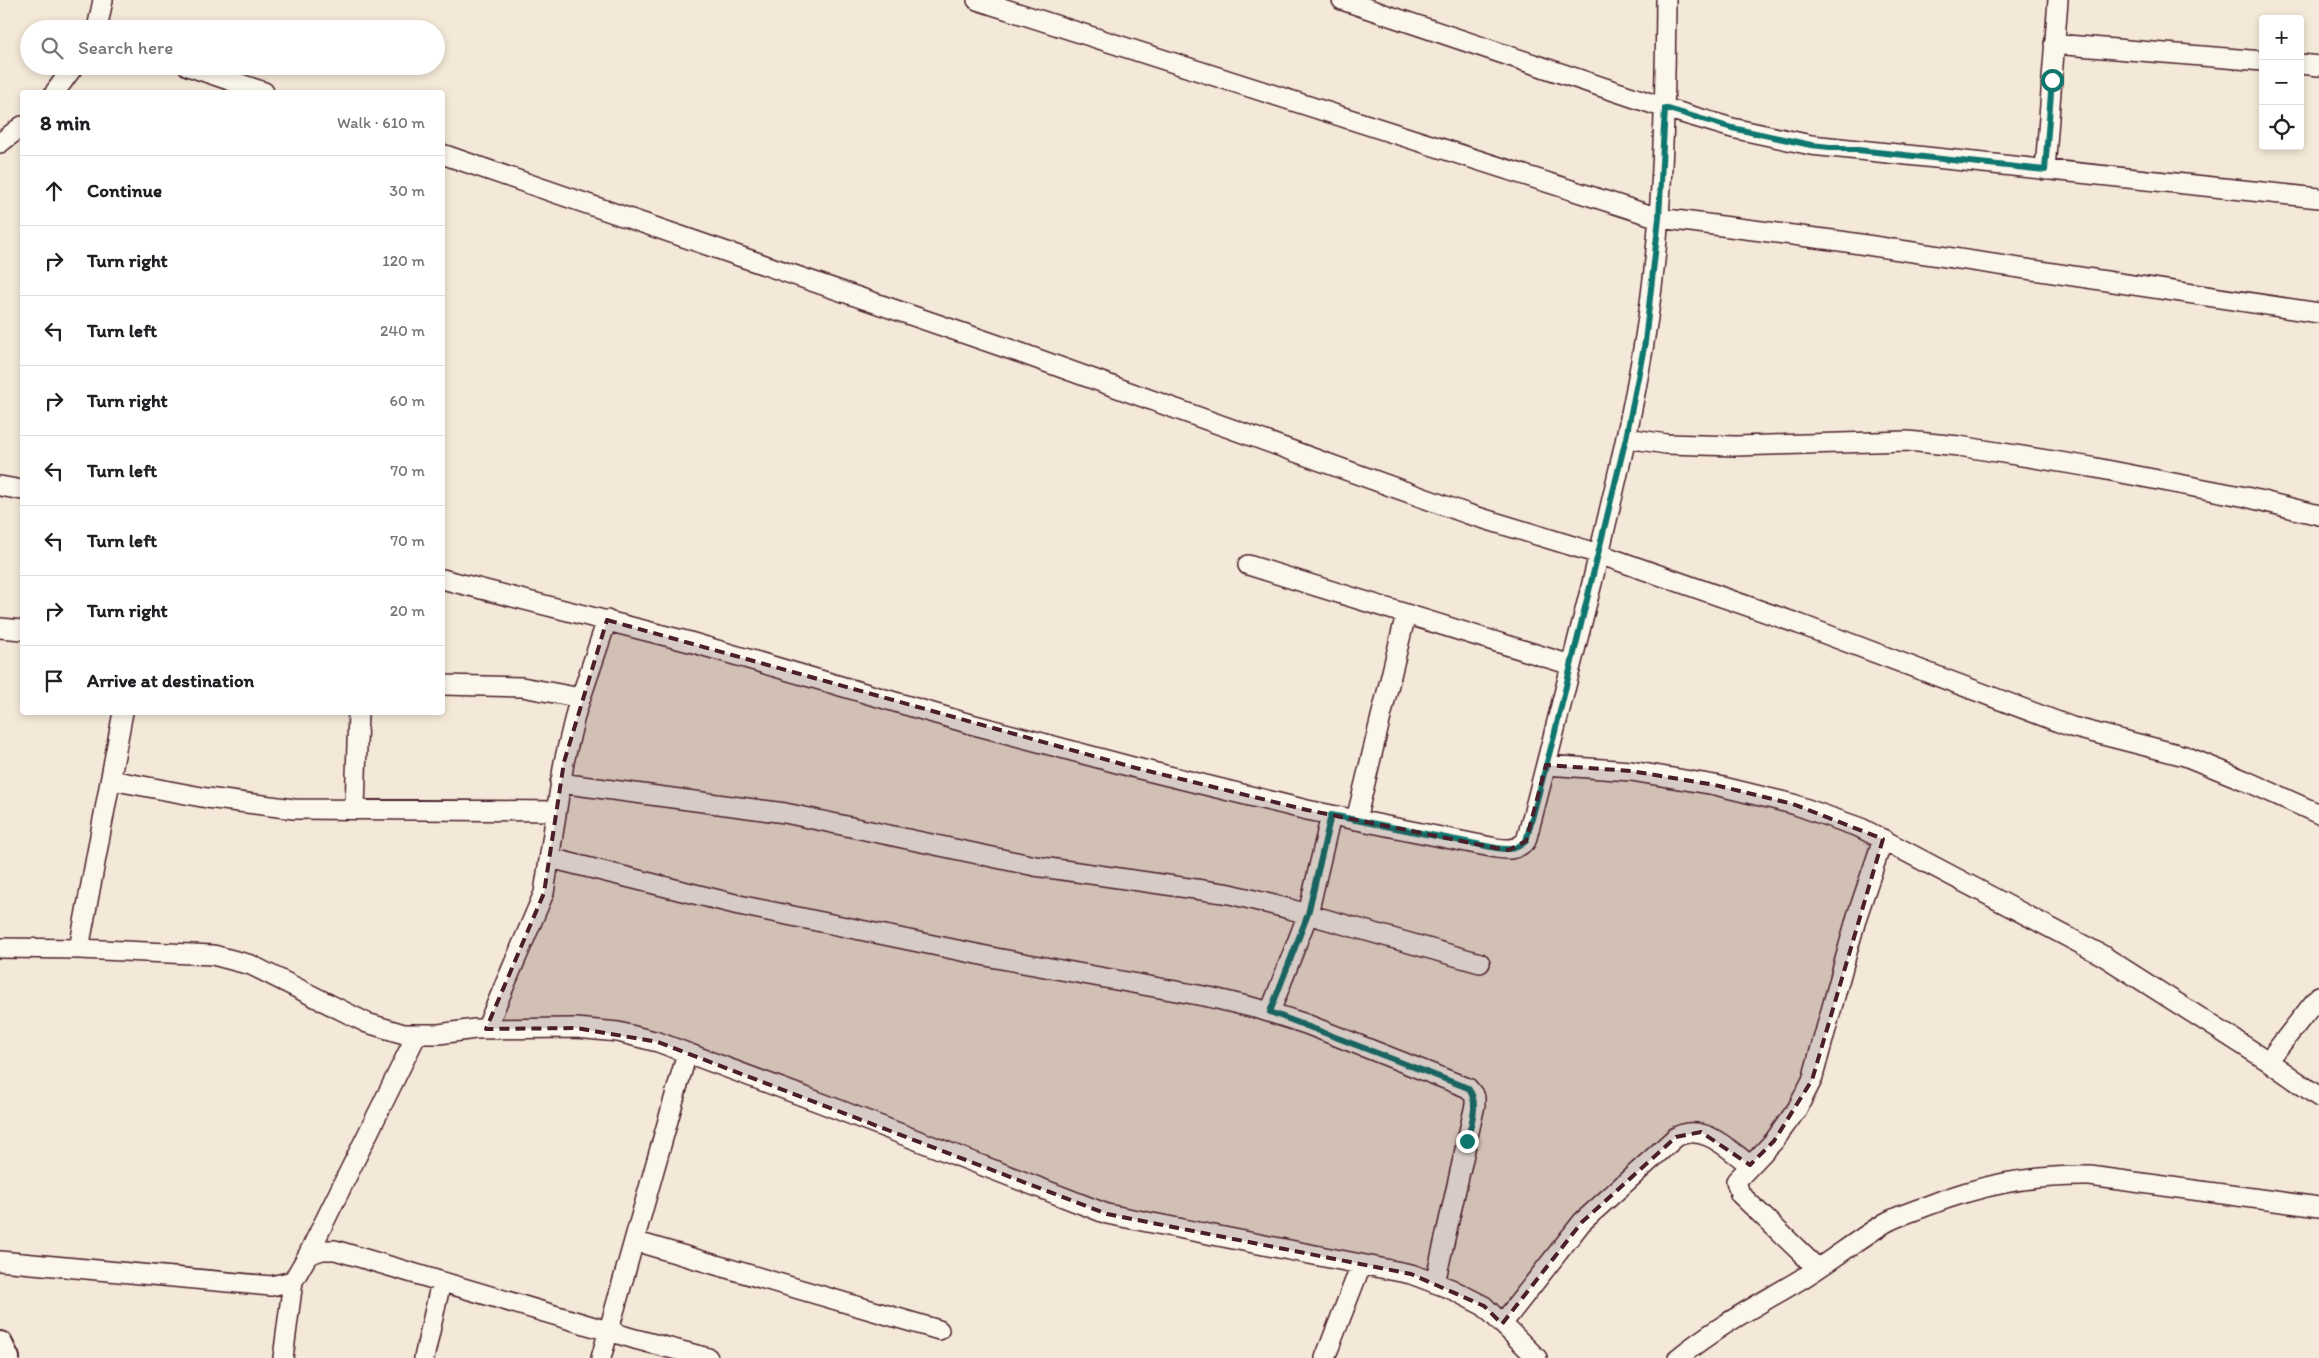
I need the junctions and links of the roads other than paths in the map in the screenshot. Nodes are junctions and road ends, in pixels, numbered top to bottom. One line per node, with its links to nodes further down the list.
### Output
1 (102, 0): 6 (street)
2 (977, 0): 21 (street)
3 (1342, 0): 15 (street)
4 (1666, 0): 15 (street)
5 (2058, 0): 7 (street)
6 (99, 20)
7 (2054, 44): 8 (street); 19 (street)
8 (2259, 61)
9 (2304, 64): 10 (street)
10 (2319, 66)
11 (67, 75): 13 (street)
12 (214, 75): 14 (street)
13 (56, 90)
14 (258, 90)
15 (1665, 108): 19 (street); 21 (street)
16 (20, 128): 17 (street)
17 (0, 143)
18 (445, 155): 27 (street)
19 (2045, 170): 20 (street)
20 (2319, 198)
21 (1659, 218): 22 (street); 23 (street)
22 (2319, 312)
23 (1626, 438): 26 (street); 27 (street)
24 (0, 486): 25 (street)
25 (20, 490)
26 (2319, 515)
27 (1599, 554): 34 (street); 44 (street)
28 (1248, 565): 30 (street)
29 (445, 579): 31 (street)
30 (1406, 614): 34 (street); 46 (street)
31 (607, 620): 36 (street); 45 (street)
32 (0, 628): 33 (street)
33 (20, 630)
34 (1571, 665): 39 (street)
35 (445, 685): 36 (street)
36 (581, 698): 41 (street)
37 (122, 715): 40 (street)
38 (358, 715): 42 (street)
39 (1546, 765): 46 (street); 47 (street)
40 (111, 780): 42 (street); 51 (street)
41 (560, 783): 43 (street); 49 (street)
42 (355, 809): 43 (street)
43 (556, 811): 48 (street)
44 (2319, 814)
45 (1331, 815): 46 (street); 49 (street)
46 (1356, 820)
47 (1883, 839): 58 (street); 60 (street)
48 (550, 858): 54 (street); 55 (street)
49 (1308, 914): 52 (street); 54 (street)
50 (0, 948): 51 (street)
51 (79, 949): 56 (street)
52 (1480, 963)
53 (2319, 996): 58 (street)
54 (1270, 1012): 69 (street)
55 (486, 1029): 56 (street); 57 (street)
56 (417, 1034): 63 (street)
57 (687, 1053): 62 (street); 65 (street)
58 (2268, 1060): 59 (street)
59 (2319, 1097)
60 (1750, 1165): 66 (street); 70 (street)
61 (2319, 1207): 66 (street)
62 (634, 1241): 71 (street); 72 (street)
63 (308, 1254): 67 (street); 68 (street)
64 (0, 1261): 67 (street)
65 (1361, 1265): 69 (street); 80 (street)
66 (1817, 1268): 81 (street)
67 (293, 1281): 76 (street)
68 (442, 1282): 72 (street); 77 (street)
69 (1436, 1283): 70 (street)
70 (1502, 1324): 74 (street)
71 (939, 1330)
72 (609, 1331): 78 (street); 79 (street)
73 (0, 1344): 75 (street)
74 (1532, 1356)
75 (8, 1358)
76 (283, 1358)
77 (424, 1358)
78 (601, 1358)
79 (708, 1358)
80 (1325, 1358)
81 (1678, 1358)

